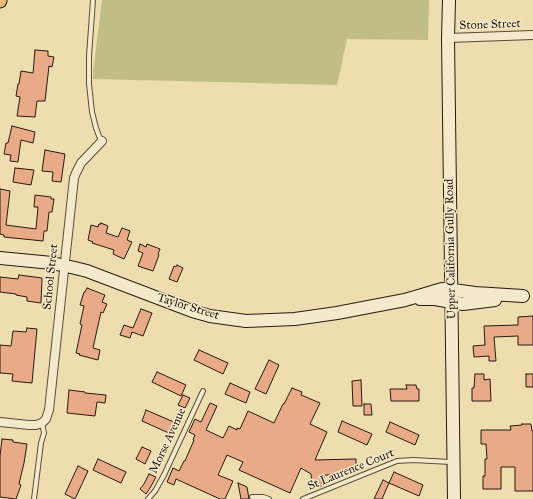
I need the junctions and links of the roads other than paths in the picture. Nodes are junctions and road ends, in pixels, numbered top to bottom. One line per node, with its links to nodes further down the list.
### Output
1 (93, 0): 5 (lane)
2 (449, 0): 4 (street, Upper California Gully Road)
3 (533, 35): 4 (street, Stone Street)
4 (448, 38): 8 (street, Upper California Gully Road)
5 (102, 140): 7 (street, School Street)
6 (0, 258): 7 (street, Taylor Street)
7 (64, 265): 10 (street, Taylor Street); 14 (street, School Street)
8 (452, 289): 9 (street, Taylor Street); 10 (street, Taylor Street); 11 (street, Upper California Gully Road)
9 (528, 296): 11 (street, Taylor Street)
10 (405, 300): 11 (street, Taylor Street)
11 (452, 302): 15 (street, Upper California Gully Road)
12 (203, 391): 16 (lane, Morse Avenue)
13 (0, 422): 14 (street)
14 (42, 423): 18 (lane, School Street)
15 (454, 463): 20 (lane, St Laurence Court); 21 (street, Upper California Gully Road)
16 (149, 498)
17 (252, 498): 19 (lane)
18 (34, 499)
19 (269, 499)
20 (304, 499)
21 (454, 499)

